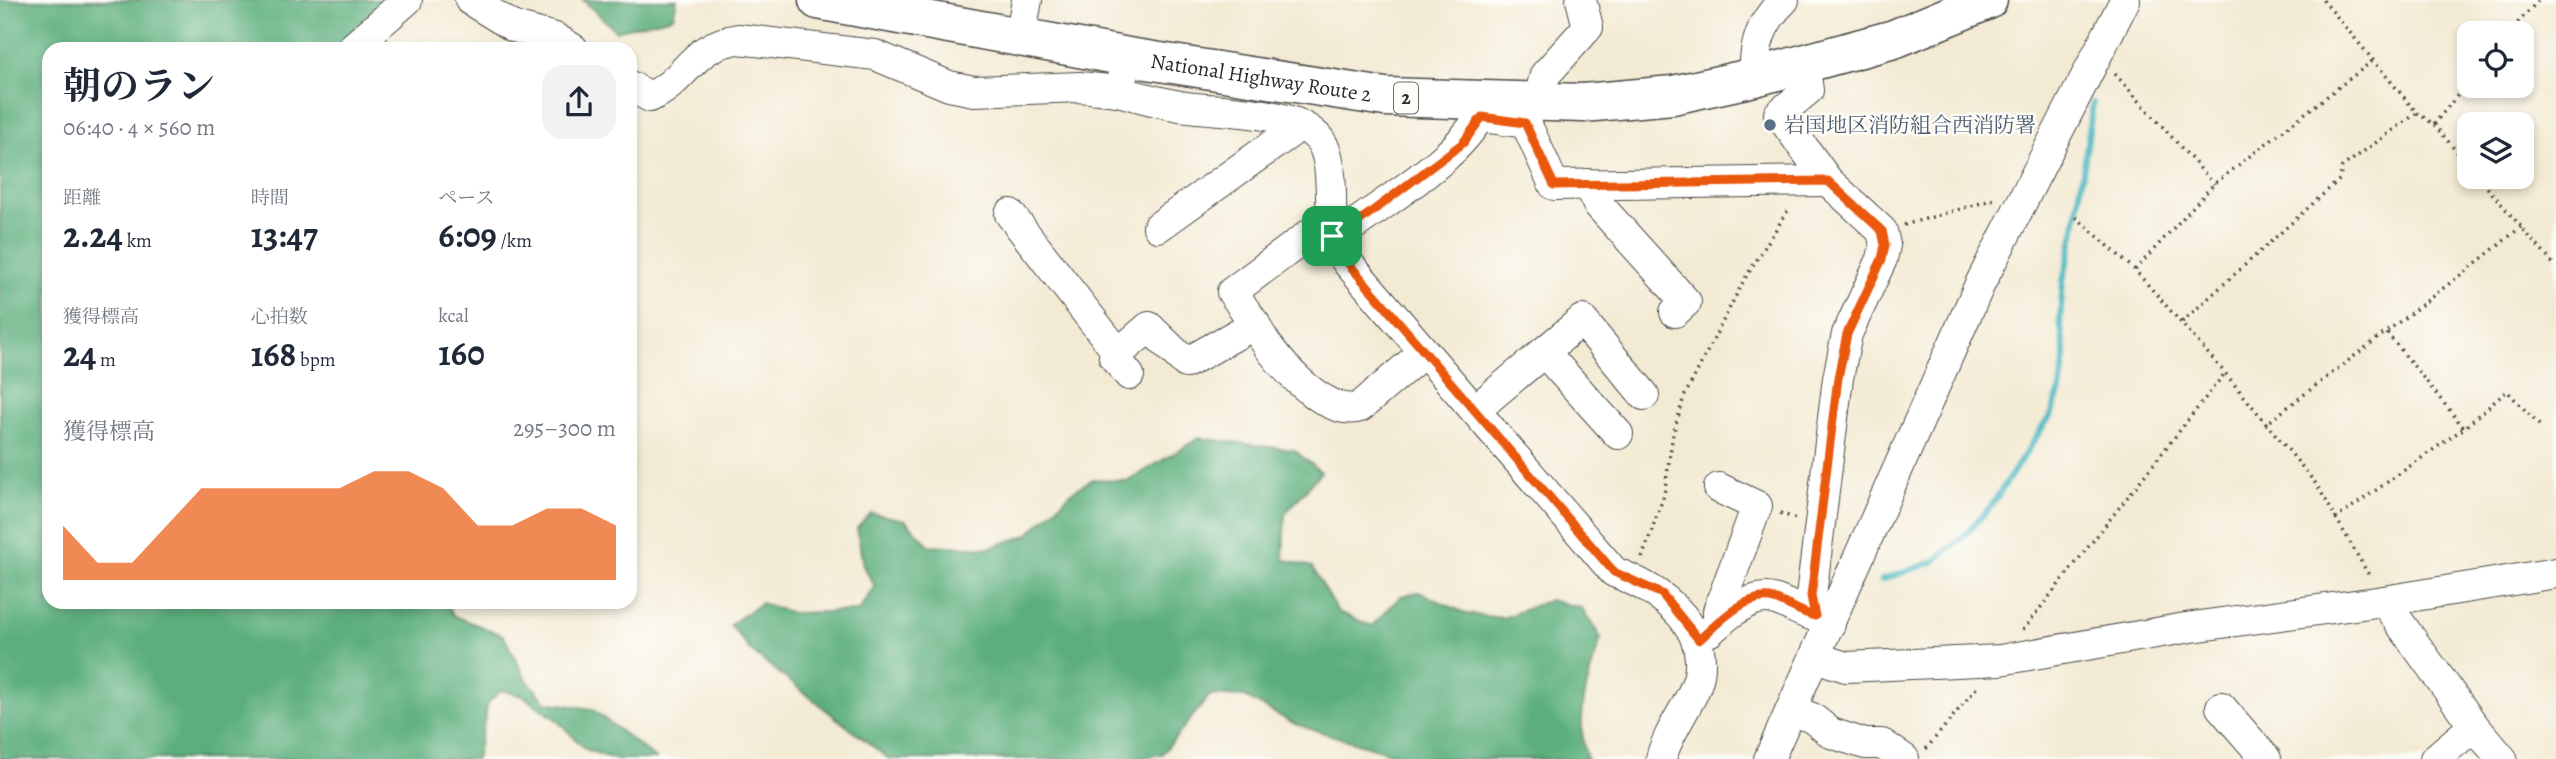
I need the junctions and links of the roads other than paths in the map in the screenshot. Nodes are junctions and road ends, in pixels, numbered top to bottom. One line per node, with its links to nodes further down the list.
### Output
1 (407, 0): 9 (street)
2 (470, 0): 10 (street)
3 (818, 0): 8 (highway, National Highway Route 2 / 2)
4 (1581, 0): 15 (street)
5 (1784, 0): 13 (street)
6 (1987, 0): 11 (highway, National Highway Route 2 / 2)
7 (2120, 5): 33 (street)
8 (1026, 9): 12 (highway, National Highway Route 2 / 2)
9 (359, 42)
10 (562, 42)
11 (1804, 64): 13 (highway, National Highway Route 2 / 2); 18 (street)
12 (1123, 74): 14 (street); 16 (highway, National Highway Route 2 / 2); 17 (street)
13 (1755, 77): 15 (highway, National Highway Route 2 / 2)
14 (637, 90)
15 (1538, 102): 16 (highway, National Highway Route 2 / 2)
16 (1485, 109): 19 (street); 22 (street)
17 (1296, 123): 21 (street); 22 (street)
18 (1828, 181): 19 (street); 33 (street)
19 (1588, 184): 23 (street)
20 (1010, 214): 24 (street)
21 (1158, 227)
22 (1332, 232): 24 (street); 25 (street)
23 (1675, 312)
24 (1255, 324): 25 (street)
25 (1424, 352): 28 (street)
26 (1544, 352): 27 (street); 28 (street); 29 (street)
27 (1644, 395)
28 (1475, 410): 34 (street)
29 (1618, 434)
30 (1719, 488): 34 (street)
31 (2556, 573): 32 (street)
32 (2384, 601): 35 (street); 38 (street)
33 (1823, 620): 34 (street); 35 (street)
34 (1708, 632): 39 (street)
35 (1815, 657): 37 (street)
36 (2221, 707): 42 (street)
37 (1791, 710): 40 (street); 41 (street)
38 (2474, 726): 43 (street); 44 (street)
39 (1661, 759)
40 (1769, 759)
41 (1904, 759)
42 (2266, 759)
43 (2435, 759)
44 (2502, 759)

